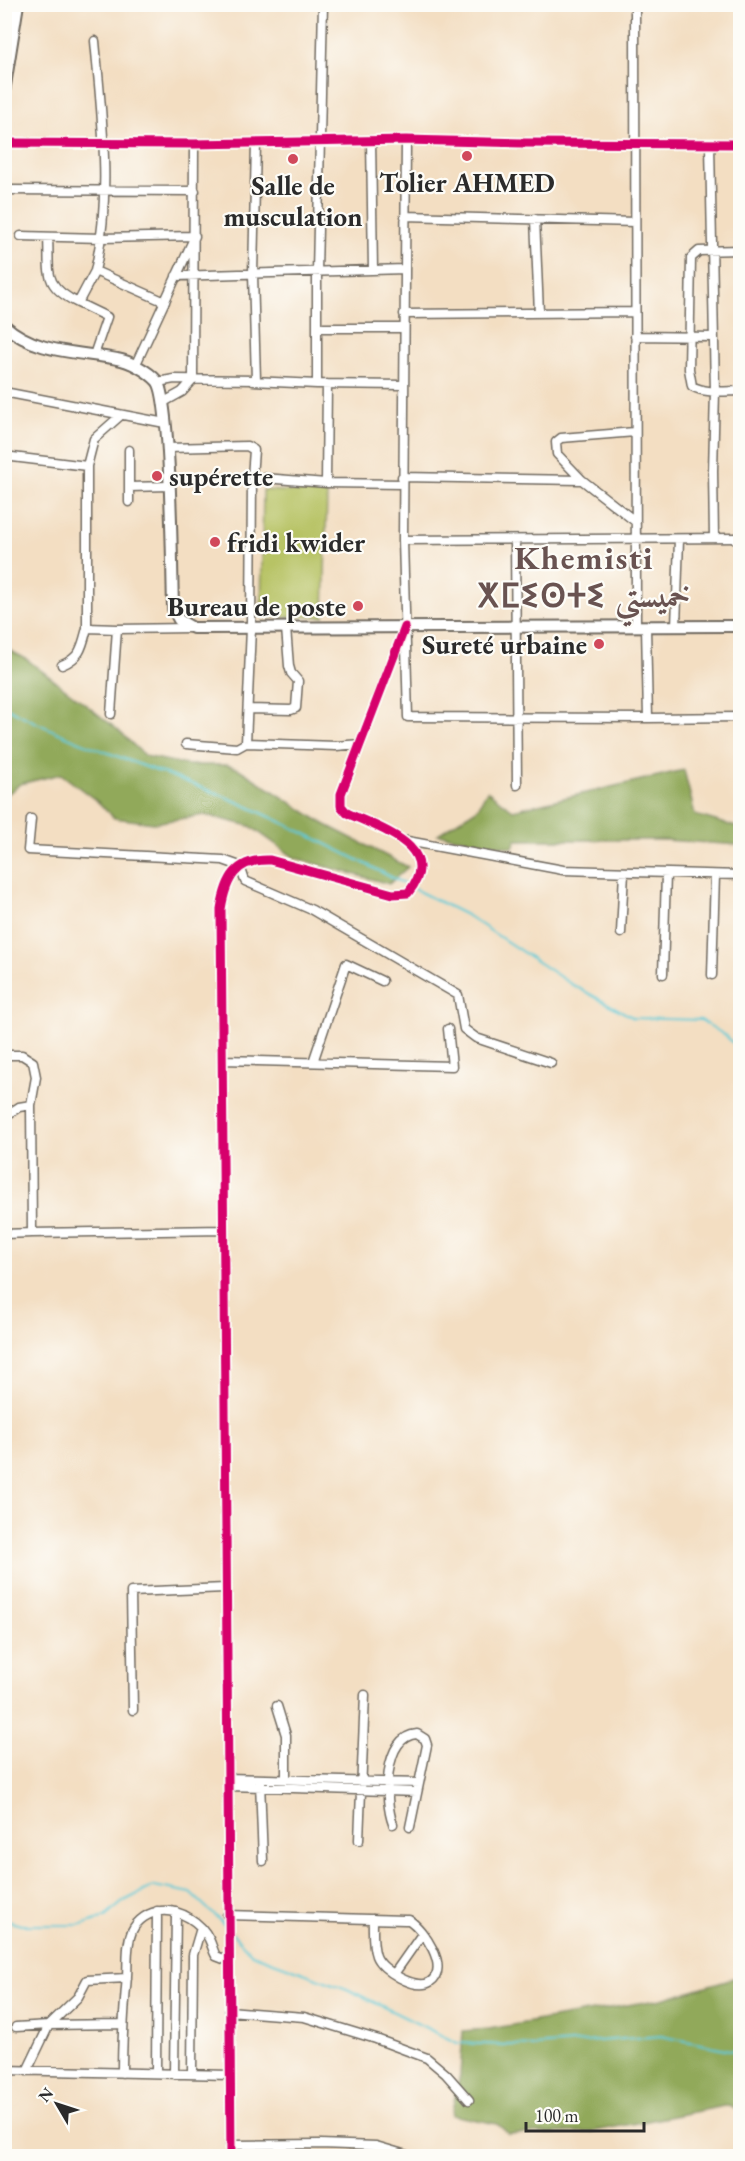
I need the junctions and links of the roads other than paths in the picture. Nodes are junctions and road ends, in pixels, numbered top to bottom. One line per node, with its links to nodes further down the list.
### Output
1 (18, 4): 5 (main road)
2 (323, 4): 8 (street)
3 (635, 4): 14 (street)
4 (95, 41): 11 (street)
5 (4, 92)
6 (371, 140): 7 (street); 8 (street); 29 (street)
7 (406, 140): 14 (street); 19 (street)
8 (319, 141): 9 (street); 31 (street)
9 (256, 143): 12 (street); 32 (street)
10 (4, 144): 11 (street)
11 (104, 144): 12 (street); 17 (street)
12 (194, 144): 18 (street)
13 (741, 144): 15 (street)
14 (635, 145): 15 (street); 21 (street)
15 (710, 145): 26 (street)
16 (4, 190): 17 (street)
17 (103, 191): 18 (street); 25 (street)
18 (195, 191): 23 (street)
19 (405, 216): 20 (street); 28 (street)
20 (536, 219): 21 (street); 38 (street)
21 (635, 222): 37 (street)
22 (21, 236): 24 (street)
23 (195, 236): 25 (street); 33 (street); 34 (street)
24 (48, 237): 25 (street); 36 (street)
25 (102, 238): 30 (street)
26 (712, 250): 27 (street); 44 (street); 45 (street)
27 (741, 250)
28 (405, 269): 29 (street); 39 (street)
29 (373, 270): 31 (street)
30 (95, 271): 35 (street); 36 (street)
31 (317, 272): 32 (street); 41 (street)
32 (253, 274): 33 (street); 49 (street)
33 (195, 275): 34 (street); 48 (street)
34 (176, 276): 35 (street)
35 (165, 302): 47 (street)
36 (78, 303): 46 (street)
37 (635, 312): 38 (street); 43 (street)
38 (539, 313): 39 (street)
39 (404, 315): 42 (street)
40 (4, 325): 46 (main road)
41 (317, 328): 42 (street); 51 (street)
42 (404, 328): 53 (street)
43 (635, 336): 44 (street); 60 (street)
44 (688, 337): 45 (street); 54 (street)
45 (714, 337): 54 (street)
46 (94, 356): 47 (main road)
47 (135, 366): 50 (main road)
48 (193, 380): 49 (street); 50 (street); 57 (street)
49 (249, 380): 51 (street)
50 (158, 382): 57 (main road)
51 (317, 384): 52 (street)
52 (327, 384): 53 (street); 68 (street)
53 (404, 385): 67 (street)
54 (715, 391): 56 (street); 73 (street)
55 (4, 392): 58 (street)
56 (741, 392)
57 (164, 402): 59 (main road)
58 (120, 416): 59 (street); 64 (street)
59 (165, 423): 61 (main road)
60 (635, 432): 66 (street); 72 (street)
61 (168, 448): 65 (street); 69 (main road)
62 (129, 450): 70 (street)
63 (4, 456): 64 (street)
64 (87, 466): 84 (street)
65 (252, 477): 68 (street); 86 (street)
66 (582, 480): 67 (street); 72 (street)
67 (403, 481): 68 (street); 77 (street)
68 (326, 483)
69 (169, 486): 70 (street); 85 (main road)
70 (129, 487): 71 (street)
71 (129, 502)
72 (636, 522): 75 (street)
73 (714, 538): 74 (street); 76 (street)
74 (741, 538)
75 (636, 539): 76 (street); 78 (street); 82 (street)
76 (679, 539): 83 (street)
77 (403, 540): 78 (street); 80 (street)
78 (515, 540): 81 (street)
79 (741, 626): 83 (main road)
80 (405, 627): 81 (main road); 87 (main road); 92 (street); 97 (street)
81 (516, 627): 82 (main road); 92 (street)
82 (641, 627): 83 (main road); 94 (street)
83 (676, 627)
84 (87, 628): 88 (street); 89 (street)
85 (193, 628): 86 (main road); 88 (street)
86 (251, 628): 87 (main road); 90 (street)
87 (286, 628): 90 (street)
88 (117, 629): 91 (street)
89 (62, 664)
90 (248, 709): 95 (street)
91 (111, 714)
92 (516, 717): 94 (street); 98 (street)
93 (741, 717): 94 (street)
94 (648, 718)
95 (246, 743): 96 (street); 97 (street)
96 (186, 744)
97 (360, 744): 100 (street)
98 (517, 785)
99 (31, 819): 101 (street)
100 (401, 840): 101 (street); 102 (street)
101 (240, 866): 114 (street); 116 (street)
102 (624, 872): 103 (street); 106 (street)
103 (666, 874): 105 (street); 108 (street)
104 (741, 874): 105 (street)
105 (715, 875): 109 (street)
106 (621, 933)
107 (741, 958): 111 (street)
108 (663, 974)
109 (712, 975)
110 (382, 981): 115 (street)
111 (738, 988)
112 (448, 1029): 115 (street)
113 (4, 1054): 117 (street)
114 (222, 1060): 115 (street); 119 (street)
115 (313, 1062)
116 (551, 1063)
117 (31, 1105): 118 (street); 120 (street)
118 (4, 1117)
119 (224, 1230): 120 (street); 122 (street)
120 (32, 1233): 121 (street)
121 (4, 1234)
122 (225, 1588): 125 (street); 126 (street)
123 (365, 1695): 130 (street)
124 (277, 1706): 128 (street)
125 (133, 1710)
126 (228, 1782): 127 (street); 140 (street)
127 (260, 1782): 128 (street); 136 (street)
128 (286, 1783): 130 (street)
129 (419, 1783): 131 (street); 131 (street); 132 (street)
130 (361, 1786): 131 (street); 135 (street)
131 (388, 1786): 132 (street); 133 (street)
132 (417, 1792): 134 (street)
133 (393, 1824)
134 (410, 1827)
135 (359, 1840)
136 (263, 1861)
137 (158, 1911): 138 (street); 145 (street); 153 (street)
138 (176, 1912): 141 (street); 154 (street)
139 (373, 1919): 140 (street); 142 (street); 144 (street)
140 (227, 1920): 143 (street)
141 (201, 1928): 143 (street); 155 (street)
142 (422, 1934): 144 (street); 144 (street)
143 (229, 1961): 146 (street)
144 (394, 1974)
145 (127, 1978): 147 (street); 148 (street)
146 (230, 2011): 156 (street); 157 (street)
147 (122, 2024): 148 (street); 152 (street)
148 (49, 2025): 149 (street); 151 (street)
149 (16, 2027)
150 (4, 2070): 151 (street)
151 (27, 2071): 152 (street)
152 (122, 2073): 153 (street)
153 (156, 2073): 154 (street)
154 (174, 2074): 155 (street)
155 (192, 2074): 156 (street)
156 (230, 2076): 158 (street)
157 (469, 2100)
158 (230, 2145): 159 (street); 160 (street)
159 (231, 2157)
160 (410, 2157)

